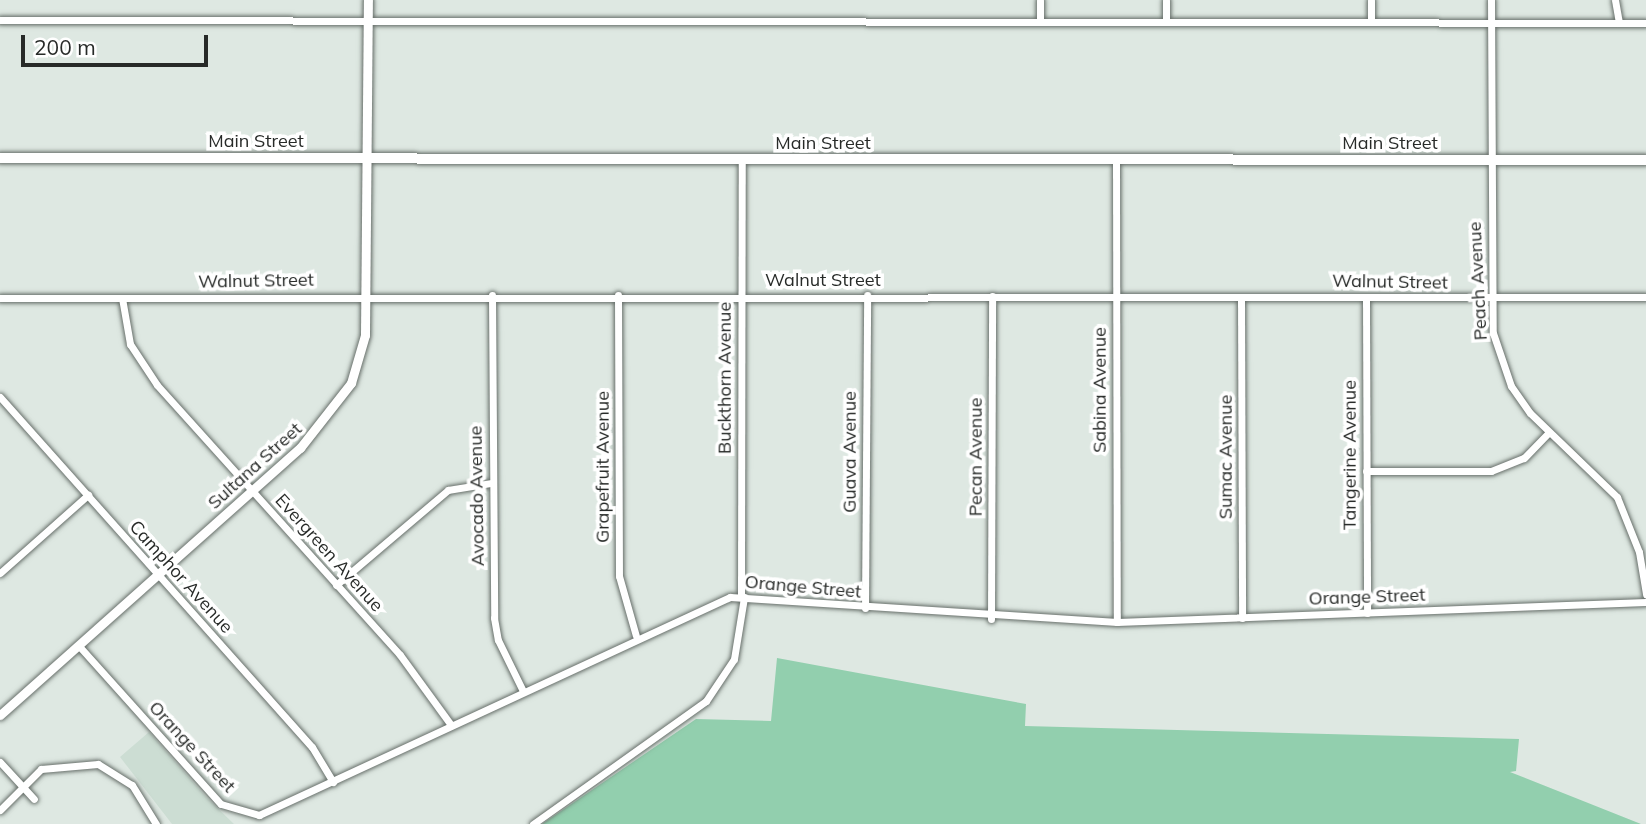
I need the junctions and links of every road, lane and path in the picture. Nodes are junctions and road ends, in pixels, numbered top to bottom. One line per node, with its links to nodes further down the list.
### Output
1 (368, 0): 8 (street, Sultana Street)
2 (1040, 0): 9 (street)
3 (1166, 0): 10 (street)
4 (1371, 0): 11 (street)
5 (1491, 0): 14 (street, Peach Avenue)
6 (1615, 0): 12 (street)
7 (0, 20): 8 (street)
8 (368, 20): 9 (street); 15 (street, Sultana Street)
9 (1040, 22): 10 (street)
10 (1166, 22): 11 (street)
11 (1371, 22): 14 (street)
12 (1619, 23): 13 (street); 14 (street)
13 (1646, 23)
14 (1491, 24): 19 (street, Peach Avenue)
15 (367, 157): 16 (main road, Main Street); 17 (main road, Main Street); 25 (street, Sultana Street)
16 (0, 158)
17 (742, 159): 18 (main road, Main Street); 26 (street, Buckthorn Avenue)
18 (1116, 159): 19 (main road, Main Street); 24 (street, Sabina Avenue)
19 (1491, 159): 20 (main road, Main Street); 33 (street, Peach Avenue)
20 (1646, 160)
21 (492, 295): 22 (street, Walnut Street); 25 (street, Walnut Street); 37 (street, Avocado Avenue)
22 (618, 295): 26 (street, Walnut Street); 51 (street, Grapefruit Avenue)
23 (867, 295): 26 (street, Walnut Street); 27 (street, Walnut Street); 46 (street, Guava Avenue)
24 (1116, 295): 27 (street, Walnut Street); 28 (street, Walnut Street); 50 (street, Sabina Avenue)
25 (366, 296): 32 (street, Walnut Street); 38 (street, Sultana Street)
26 (741, 296): 44 (street, Buckthorn Avenue)
27 (992, 296): 49 (street, Pecan Avenue)
28 (1241, 297): 29 (street, Walnut Street); 48 (street, Sumac Avenue)
29 (1366, 297): 33 (street, Walnut Street); 36 (street, Tangerine Avenue)
30 (1646, 297): 33 (street, Walnut Street)
31 (0, 298): 32 (street, Walnut Street)
32 (122, 298): 38 (street, Evergreen Avenue)
33 (1491, 299): 35 (street, Peach Avenue)
34 (0, 397): 39 (street, Camphor Avenue)
35 (1548, 433): 36 (street); 43 (street, Peach Avenue)
36 (1367, 471): 47 (street, Tangerine Avenue)
37 (491, 483): 42 (street); 53 (street, Avocado Avenue)
38 (252, 492): 41 (street, Sultana Street); 42 (street, Evergreen Avenue)
39 (88, 495): 40 (street); 41 (street, Camphor Avenue)
40 (0, 573)
41 (158, 575): 52 (street, Sultana Street); 57 (street, Camphor Avenue)
42 (336, 585): 55 (street, Evergreen Avenue)
43 (1646, 594)
44 (743, 597): 46 (street, Orange Street); 51 (street, Orange Street); 62 (street, Buckthorn Avenue)
45 (1646, 602): 47 (street, Orange Street)
46 (865, 608): 49 (street, Orange Street)
47 (1367, 613): 48 (street, Orange Street)
48 (1241, 618): 50 (street, Orange Street)
49 (991, 619): 50 (street, Orange Street)
50 (1117, 622)
51 (636, 636): 53 (street, Orange Street)
52 (79, 646): 54 (street, Sultana Street); 57 (street, Orange Street)
53 (523, 691): 55 (street, Orange Street)
54 (0, 715)
55 (451, 725): 57 (street, Orange Street)
56 (0, 762): 58 (street)
57 (333, 782)
58 (23, 786): 59 (street); 60 (street); 61 (street)
59 (34, 799)
60 (0, 810)
61 (156, 824)
62 (533, 824)

